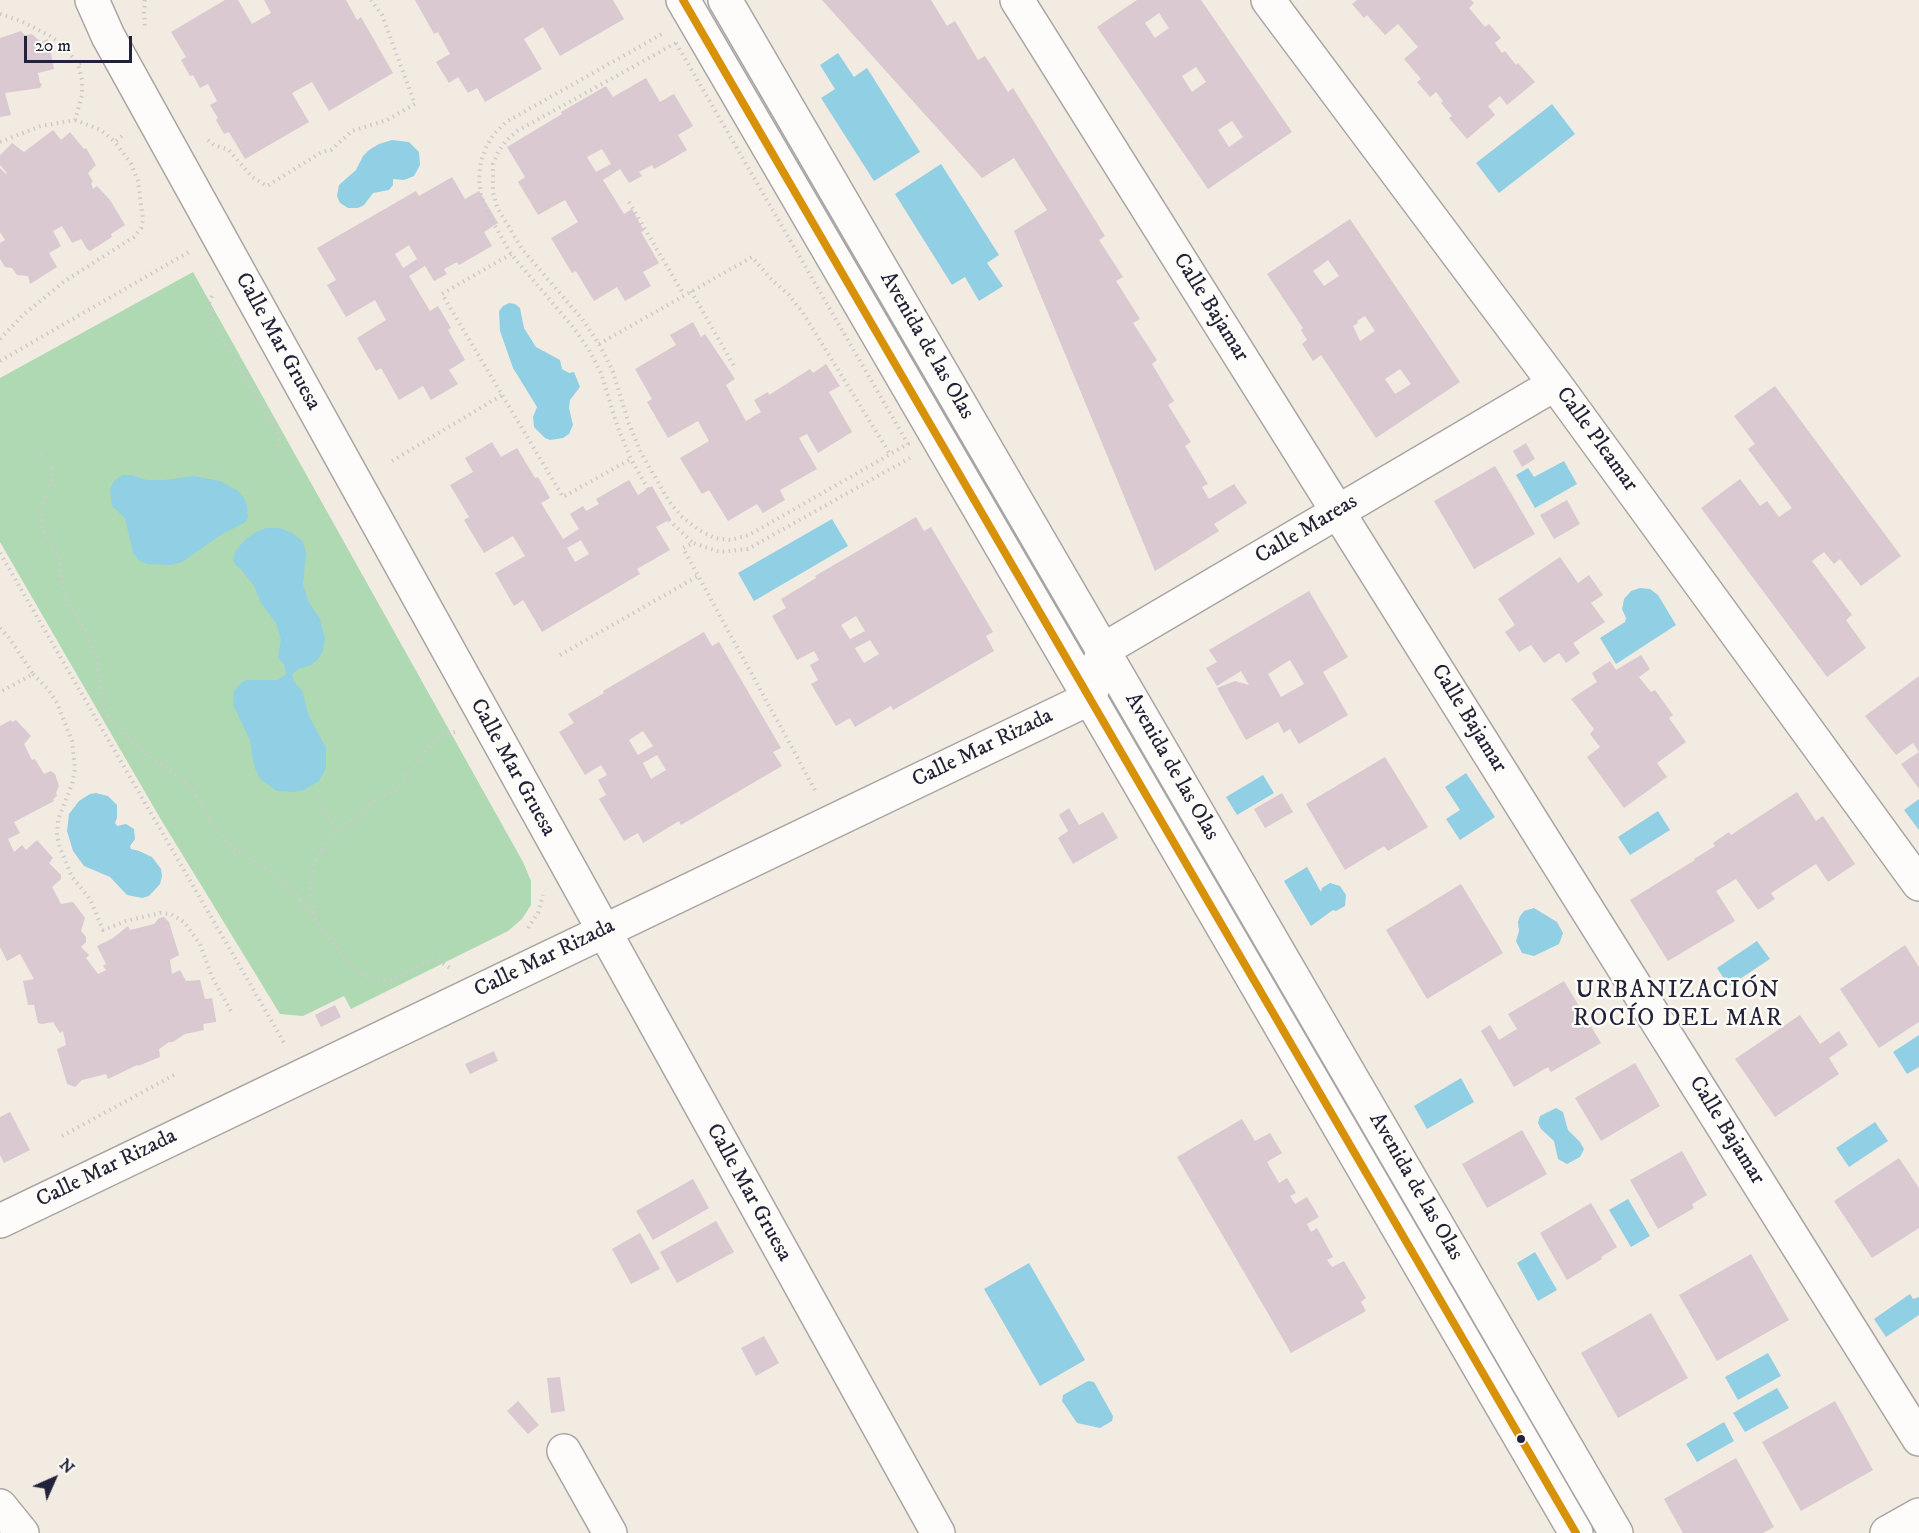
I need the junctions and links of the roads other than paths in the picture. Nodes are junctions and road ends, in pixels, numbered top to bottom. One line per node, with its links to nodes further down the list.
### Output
1 (92, 0): 11 (street, Calle Mar Gruesa)
2 (683, 0): 9 (street, Avenida de las Olas)
3 (725, 0): 8 (street, Avenida de las Olas)
4 (1017, 0): 7 (street, Calle Bajamar)
5 (1268, 0): 6 (street, Calle Pleamar)
6 (1555, 384): 7 (street, Calle Mareas); 10 (street, Calle Pleamar)
7 (1338, 512): 8 (street, Calle Mareas); 13 (street, Calle Bajamar)
8 (1103, 650): 9 (street); 21 (street, Avenida de las Olas)
9 (1090, 698): 11 (street, Calle Mar Rizada); 20 (street, Avenida de las Olas)
10 (1919, 884)
11 (602, 932): 12 (street, Calle Mar Rizada); 19 (street, Calle Mar Gruesa)
12 (0, 1221)
13 (1919, 1439)
14 (564, 1451): 18 (street)
15 (0, 1506): 17 (street)
16 (1919, 1515): 22 (street)
17 (22, 1533)
18 (610, 1533)
19 (938, 1533)
20 (1576, 1533)
21 (1616, 1533)
22 (1887, 1533)

